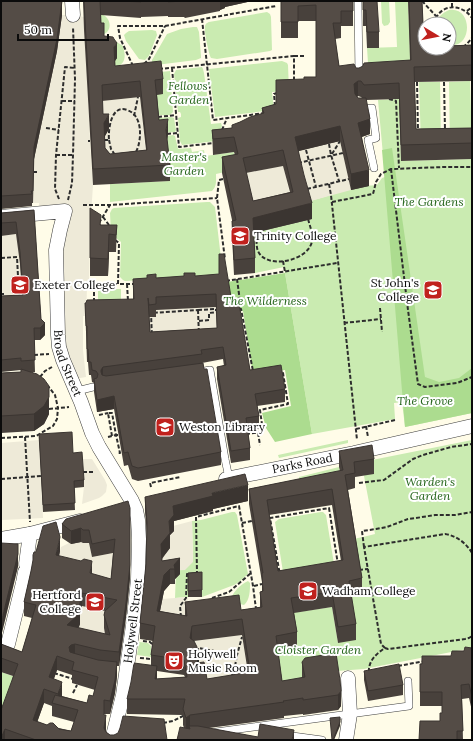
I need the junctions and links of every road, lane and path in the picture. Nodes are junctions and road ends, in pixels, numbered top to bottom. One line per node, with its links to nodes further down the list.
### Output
1 (72, 1): 9 (street)
2 (358, 1): 25 (lane)
3 (422, 1): 10 (path)
4 (452, 1): 6 (path)
5 (276, 6): 13 (path)
6 (452, 7): 8 (path); 11 (path)
7 (472, 7): 8 (path)
8 (467, 11): 12 (path)
9 (73, 15): 21 (path)
10 (435, 16)
11 (437, 16)
12 (472, 18)
13 (202, 19): 14 (path); 19 (path)
14 (165, 26): 20 (path); 24 (path)
15 (472, 38): 16 (path)
16 (464, 51)
17 (294, 56): 18 (path); 19 (path); 28 (path)
18 (304, 56)
19 (207, 64): 22 (path); 42 (path)
20 (140, 67)
21 (75, 68): 32 (path); 33 (path)
22 (172, 68): 23 (path); 40 (path)
23 (157, 69)
24 (136, 72)
25 (359, 79)
26 (417, 82): 51 (path)
27 (444, 82): 50 (path)
28 (294, 85)
29 (281, 93): 37 (path)
30 (138, 97): 39 (path)
31 (389, 99): 35 (path)
32 (62, 101): 33 (path); 44 (path)
33 (75, 101): 60 (path)
34 (360, 101): 67 (lane)
35 (396, 101): 36 (path); 69 (path)
36 (399, 101)
37 (275, 112)
38 (268, 113): 42 (path)
39 (134, 116): 48 (path); 53 (path)
40 (176, 116): 41 (path); 46 (path)
41 (158, 117)
42 (227, 118): 45 (path)
43 (46, 128): 44 (path)
44 (58, 130): 59 (path)
45 (222, 131)
46 (177, 133): 47 (path); 55 (path)
47 (165, 134)
48 (140, 136): 49 (path); 62 (path)
49 (144, 136)
50 (445, 136)
51 (418, 137)
52 (104, 140): 53 (path)
53 (109, 140): 63 (path)
54 (340, 141): 61 (path)
55 (217, 143)
56 (329, 144): 61 (path)
57 (306, 150): 64 (path)
58 (343, 153): 61 (path)
59 (56, 155): 60 (path); 80 (path)
60 (73, 155): 80 (path)
61 (331, 155): 64 (path); 72 (path)
62 (133, 156)
63 (118, 158)
64 (309, 161): 65 (path); 74 (path)
65 (297, 163)
66 (472, 167): 69 (path)
67 (374, 168)
68 (391, 168): 69 (path); 77 (path); 118 (path)
69 (399, 168)
70 (349, 179): 72 (path)
71 (223, 180): 76 (path)
72 (339, 181): 73 (path)
73 (329, 184): 74 (path); 77 (path)
74 (316, 187): 75 (path)
75 (304, 190)
76 (217, 198): 79 (path); 93 (path)
77 (332, 202): 92 (path)
78 (83, 205): 79 (path)
79 (110, 205): 82 (path)
80 (65, 211): 81 (street); 123 (street, Broad Street)
81 (1, 217)
82 (103, 217): 84 (path); 85 (path)
83 (308, 220): 91 (path)
84 (98, 228)
85 (109, 228)
86 (269, 233): 88 (path)
87 (114, 239): 98 (path)
88 (258, 251): 89 (path); 91 (path)
89 (254, 252)
90 (1, 258): 100 (path)
91 (283, 261): 94 (path)
92 (338, 263): 94 (path); 111 (path)
93 (226, 266)
94 (285, 272): 95 (path)
95 (237, 279): 96 (path); 104 (path)
96 (220, 281)
97 (141, 283): 99 (path)
98 (118, 284): 99 (path); 102 (path)
99 (127, 284): 101 (path)
100 (19, 300)
101 (128, 305)
102 (94, 307)
103 (380, 308): 109 (path)
104 (241, 309): 106 (path); 119 (path)
105 (198, 310): 108 (path); 110 (path); 110 (path)
106 (234, 310)
107 (222, 311): 108 (path)
108 (216, 312): 110 (path)
109 (381, 319): 111 (path); 112 (path)
110 (198, 321)
111 (344, 323): 134 (path)
112 (382, 332)
113 (44, 354): 114 (path)
114 (34, 355)
115 (56, 364): 120 (path)
116 (195, 372): 150 (lane)
117 (276, 374): 128 (path)
118 (472, 377)
119 (254, 378)
120 (37, 381)
121 (43, 384): 126 (path)
122 (93, 387): 123 (lane)
123 (77, 391): 154 (street, Broad Street)
124 (259, 406): 128 (path)
125 (68, 407): 126 (path)
126 (58, 408): 127 (path); 139 (path)
127 (49, 409)
128 (260, 410): 135 (path)
129 (108, 413): 130 (path); 137 (path); 137 (path)
130 (95, 416)
131 (395, 420): 132 (path)
132 (366, 426): 134 (path); 138 (path)
133 (472, 426): 150 (street, Parks Road)
134 (356, 429): 141 (path)
135 (258, 432): 136 (path); 143 (path)
136 (245, 434)
137 (117, 435): 144 (path)
138 (368, 435)
139 (25, 437): 140 (path); 148 (path)
140 (1, 438)
141 (356, 438)
142 (472, 444): 153 (path)
143 (260, 445)
144 (120, 453)
145 (83, 472): 146 (path)
146 (93, 472)
147 (41, 476): 148 (path)
148 (27, 477): 151 (path); 158 (path)
149 (182, 477): 154 (path)
150 (229, 478): 152 (street, Parks Road)
151 (1, 479)
152 (214, 482)
153 (359, 483)
154 (143, 495): 155 (street); 205 (street, Holywell Street)
155 (119, 507)
156 (472, 512): 163 (path)
157 (92, 517): 161 (street)
158 (29, 518)
159 (252, 521): 160 (path)
160 (242, 523): 168 (path); 176 (path)
161 (30, 534): 162 (street); 185 (street)
162 (1, 539)
163 (364, 547): 164 (path); 165 (path)
164 (472, 553)
165 (368, 569): 166 (path); 184 (path)
166 (358, 570)
167 (339, 571): 167 (path); 169 (path)
168 (251, 573): 171 (path); 172 (path)
169 (343, 573)
170 (262, 584): 171 (path)
171 (253, 586): 177 (path)
172 (221, 595): 173 (path); 174 (path)
173 (224, 597)
174 (209, 599)
175 (188, 601): 176 (path)
176 (183, 602): 178 (path)
177 (257, 615)
178 (182, 623)
179 (472, 636): 184 (path)
180 (242, 637): 188 (path)
181 (138, 640): 186 (path)
182 (192, 646): 183 (path)
183 (198, 648): 188 (path); 192 (path)
184 (385, 648): 196 (path)
185 (1, 649)
186 (153, 649)
187 (152, 654): 189 (path)
188 (237, 655): 195 (path)
189 (147, 659)
190 (428, 660): 191 (path)
191 (398, 666)
192 (198, 667)
193 (49, 671): 194 (path)
194 (74, 676)
195 (231, 678)
196 (348, 678): 201 (street)
197 (408, 681): 201 (lane)
198 (76, 685): 199 (path)
199 (74, 693)
200 (186, 714): 202 (path)
201 (350, 714): 203 (lane); 207 (street)
202 (160, 723)
203 (206, 733)
204 (283, 734): 206 (lane)
205 (112, 740)
206 (322, 740)
207 (346, 740)

